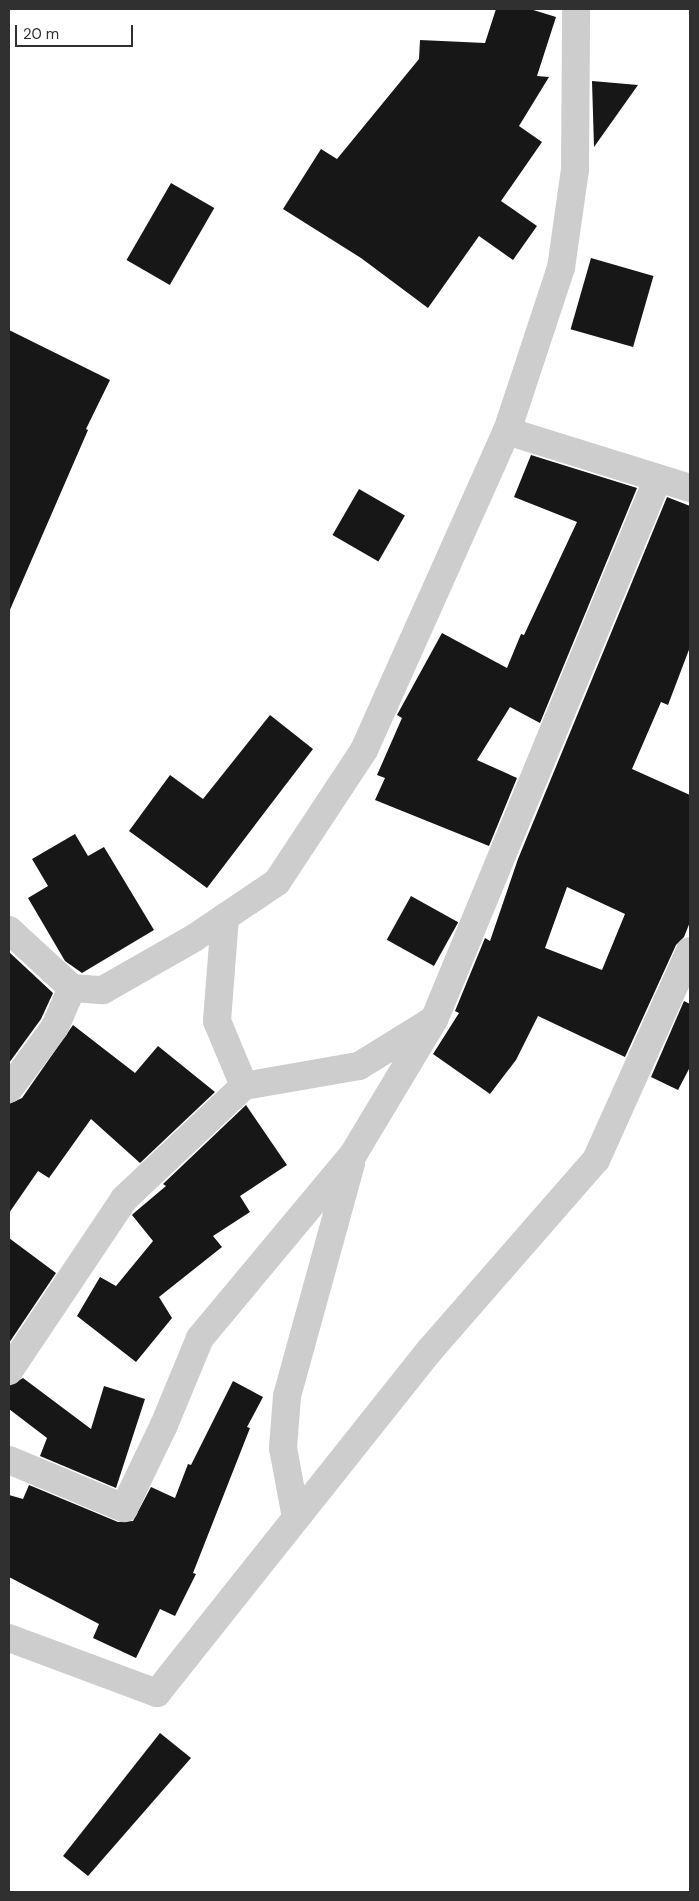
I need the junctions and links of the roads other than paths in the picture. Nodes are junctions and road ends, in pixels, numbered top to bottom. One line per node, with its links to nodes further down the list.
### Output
1 (576, 9): 2 (street)
2 (507, 431): 3 (street); 5 (street)
3 (658, 478): 4 (street); 9 (street)
4 (690, 488)
5 (225, 917): 8 (street); 10 (street)
6 (9, 930): 8 (street)
7 (690, 951): 15 (street)
8 (72, 988): 11 (street)
9 (434, 1020): 10 (street); 12 (street)
10 (244, 1086): 13 (street)
11 (9, 1088)
12 (354, 1153): 14 (street); 15 (street)
13 (9, 1371)
14 (9, 1460)
15 (296, 1518): 16 (street)
16 (9, 1638)

